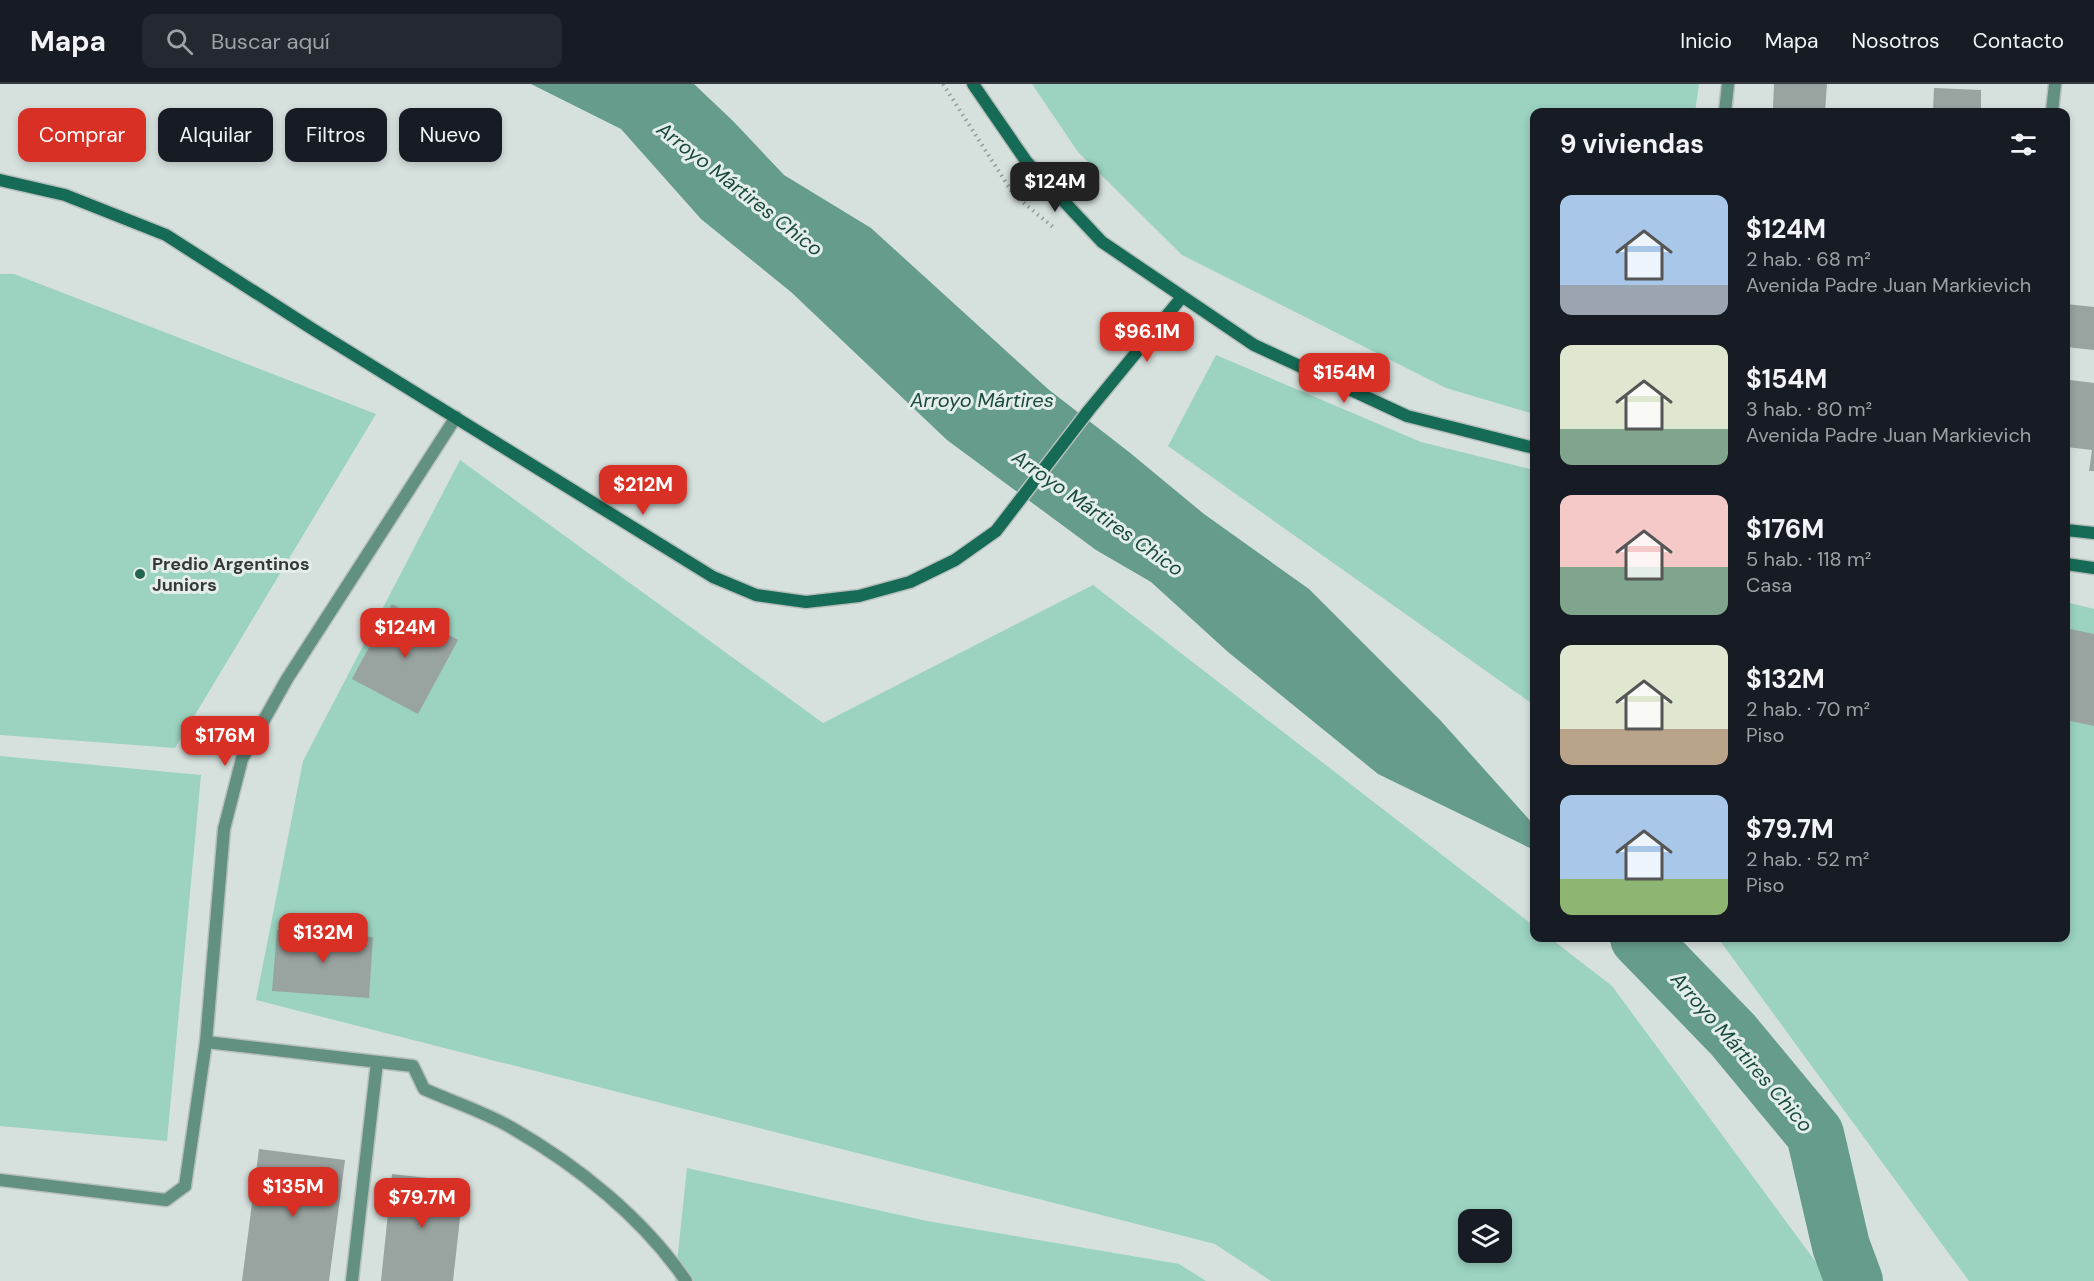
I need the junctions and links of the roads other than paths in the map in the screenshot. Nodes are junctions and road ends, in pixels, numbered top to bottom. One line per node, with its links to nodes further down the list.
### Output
1 (974, 84): 7 (main road)
2 (1728, 84): 4 (street)
3 (2055, 84): 5 (street)
4 (1725, 108)
5 (2052, 108)
6 (0, 180): 8 (main road)
7 (1182, 297): 8 (main road); 9 (main road)
8 (456, 417): 14 (street)
9 (1530, 447)
10 (2070, 530): 11 (main road)
11 (2094, 533)
12 (2070, 565): 13 (main road)
13 (2094, 568)
14 (206, 1042): 15 (street); 16 (street)
15 (377, 1062): 17 (street); 18 (street)
16 (0, 1180)
17 (352, 1281)
18 (686, 1281)

